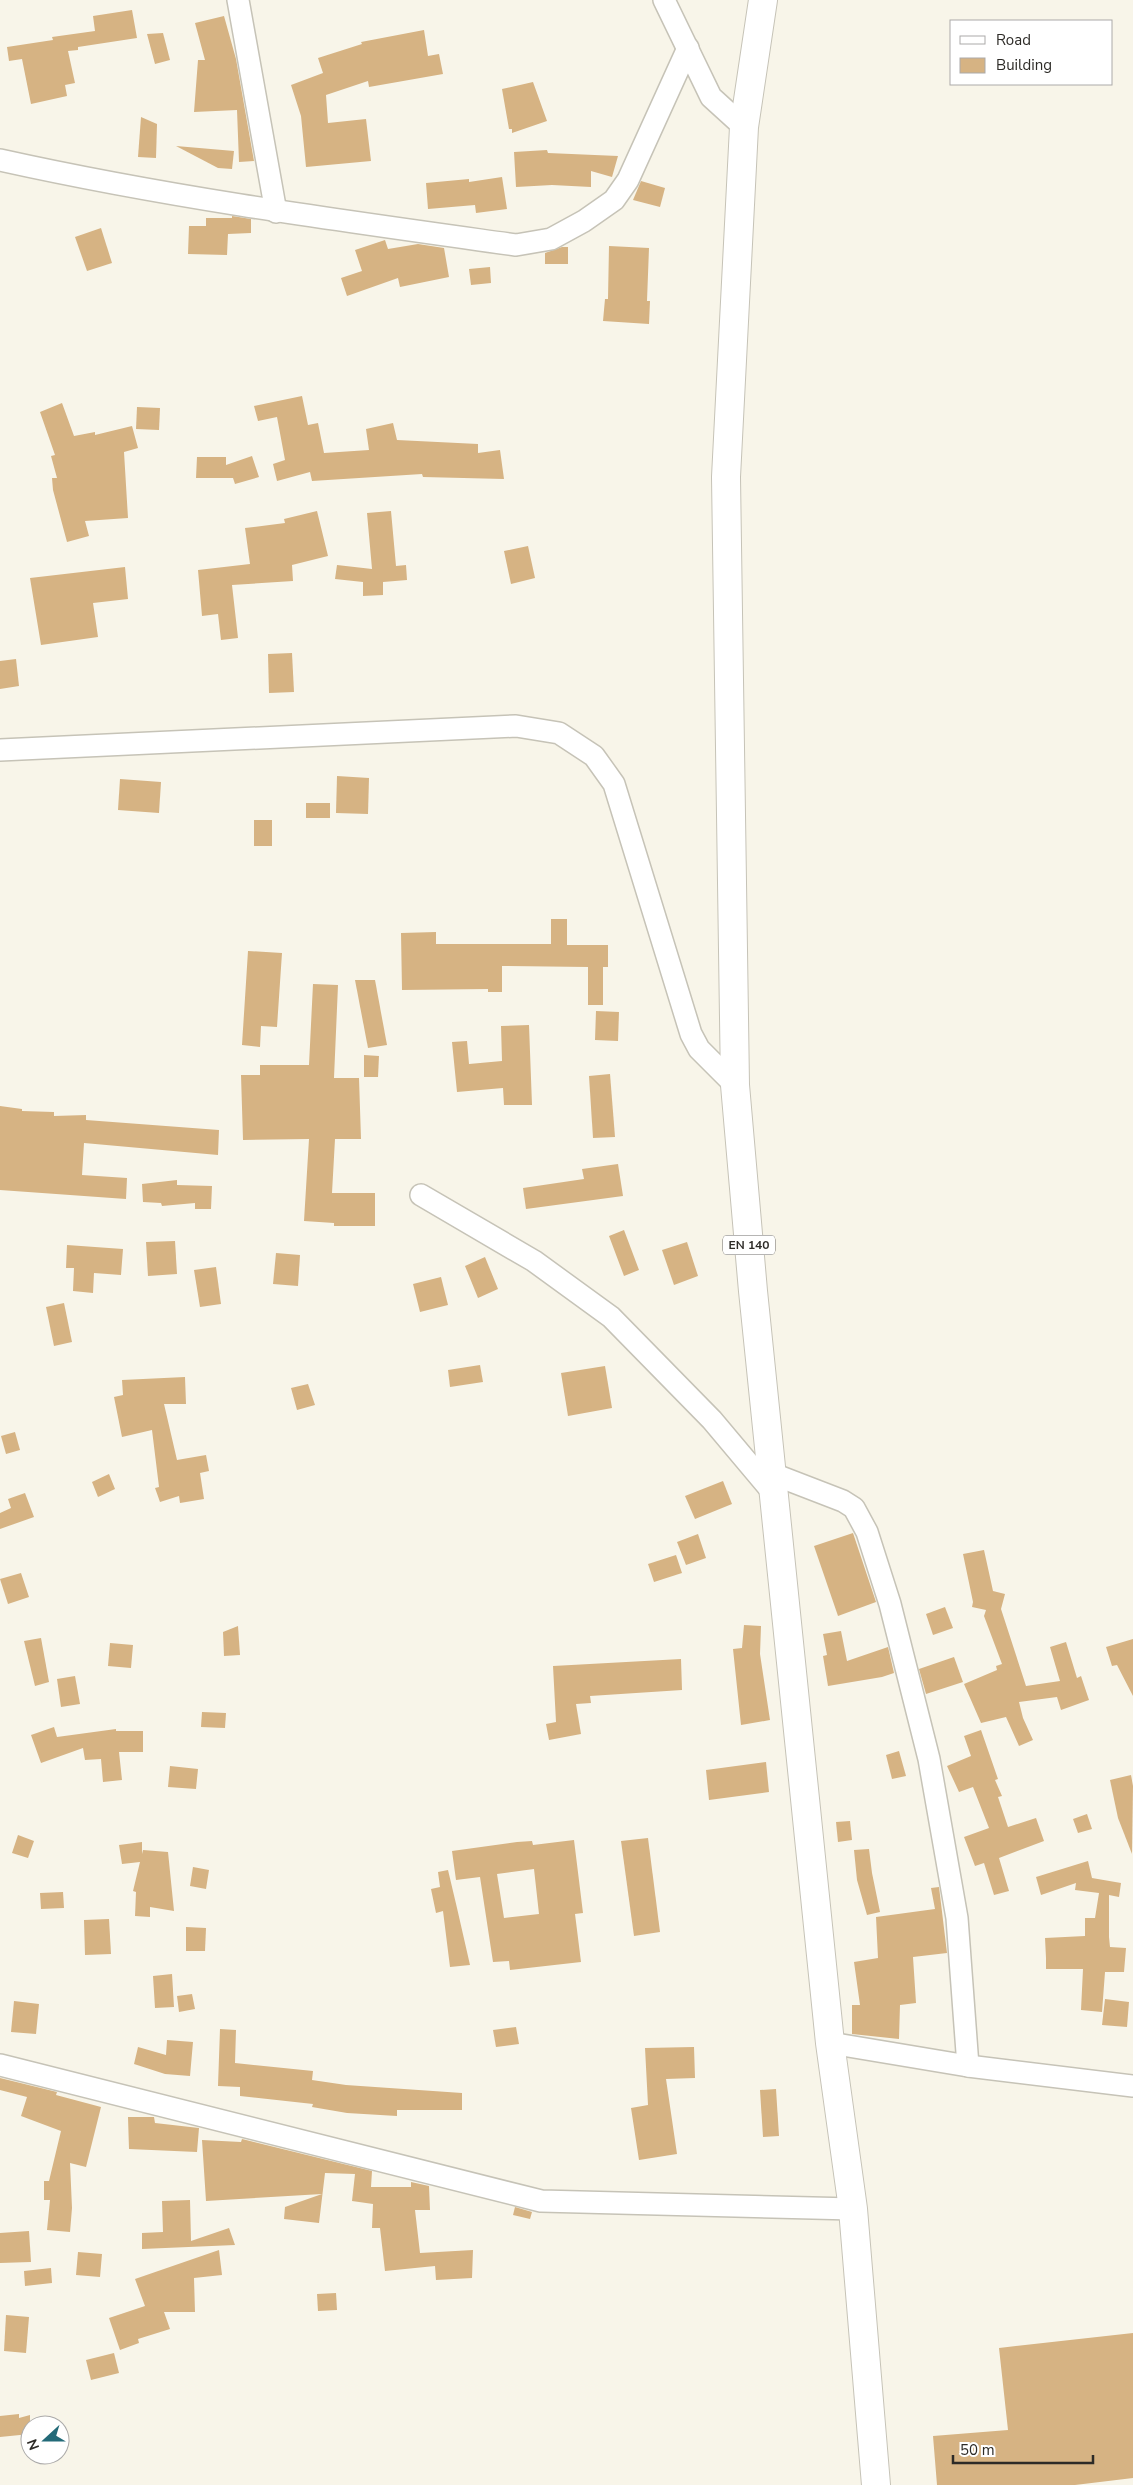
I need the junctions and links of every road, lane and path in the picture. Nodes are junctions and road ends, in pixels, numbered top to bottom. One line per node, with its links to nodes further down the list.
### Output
1 (238, 0): 7 (street)
2 (664, 0): 4 (street)
3 (763, 0): 5 (main road, EN 140)
4 (688, 48): 5 (street); 7 (street)
5 (744, 127): 9 (main road, EN 140)
6 (0, 160): 7 (street)
7 (276, 212)
8 (0, 750): 9 (street)
9 (735, 1085): 11 (main road, EN 140)
10 (421, 1195): 11 (street)
11 (774, 1484): 12 (main road, EN 140); 14 (street)
12 (830, 2043): 14 (street); 16 (main road, EN 140)
13 (0, 2065): 16 (street)
14 (968, 2066): 15 (street)
15 (1133, 2086)
16 (852, 2209): 17 (main road, EN 140)
17 (876, 2485)

